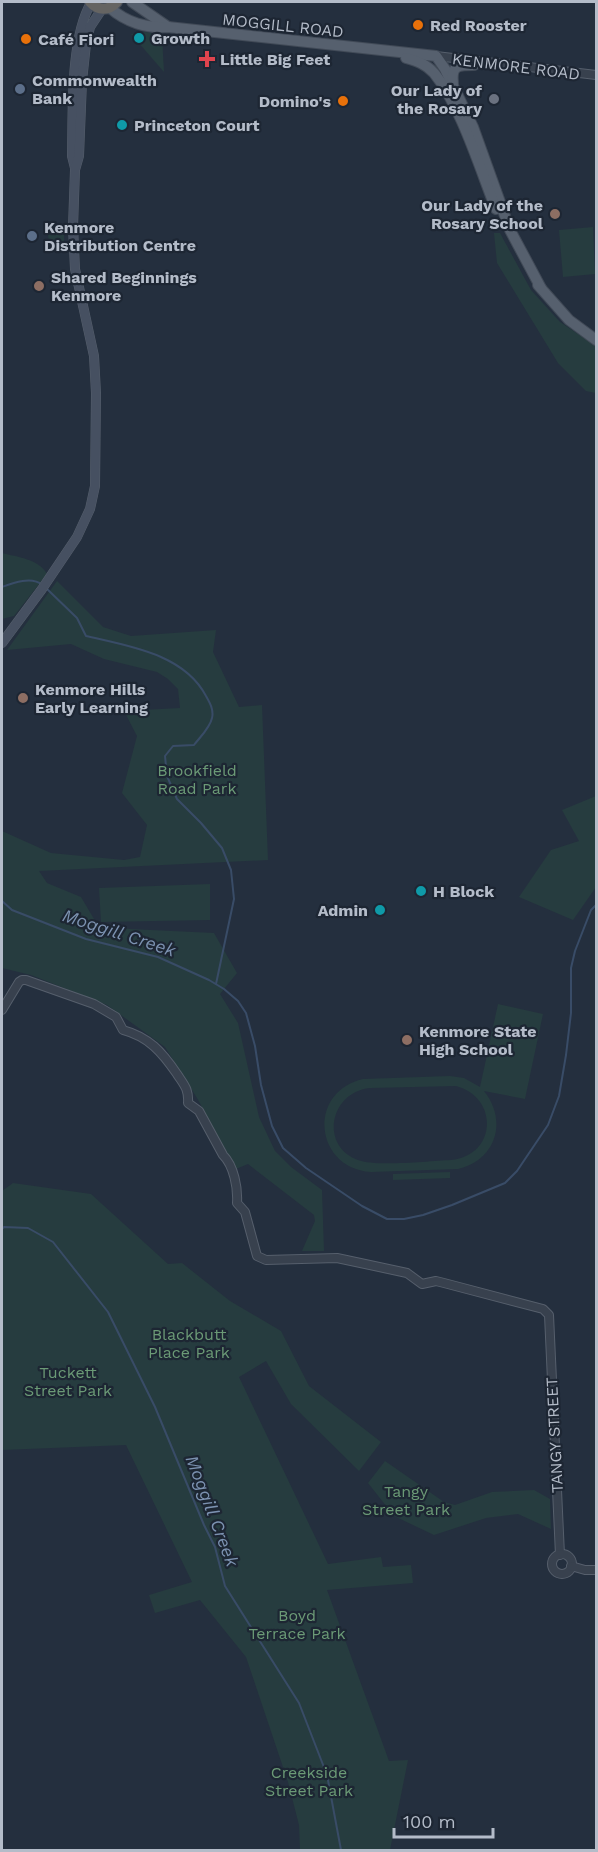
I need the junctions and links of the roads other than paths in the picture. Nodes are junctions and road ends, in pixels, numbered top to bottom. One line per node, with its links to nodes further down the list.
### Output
1 (90, 2): 3 (highway); 10 (main road)
2 (132, 2): 4 (main road, MOGGILL ROAD)
3 (110, 6): 4 (main road, MOGGILL ROAD); 10 (main road)
4 (168, 27): 5 (main road, MOGGILL ROAD)
5 (394, 52): 6 (main road, MOGGILL ROAD); 9 (main road, MOGGILL ROAD)
6 (436, 56): 7 (street, KENMORE ROAD); 9 (main road, MOGGILL ROAD)
7 (478, 62): 8 (street, KENMORE ROAD); 9 (main road)
8 (597, 75)
9 (451, 91): 11 (main road, MOGGILL ROAD)
10 (75, 170): 12 (main road)
11 (597, 340)
12 (2, 643)
13 (2, 1010): 14 (street, TANGY STREET)
14 (560, 1555): 15 (street); 15 (street)
15 (571, 1566): 16 (street)
16 (597, 1570)

